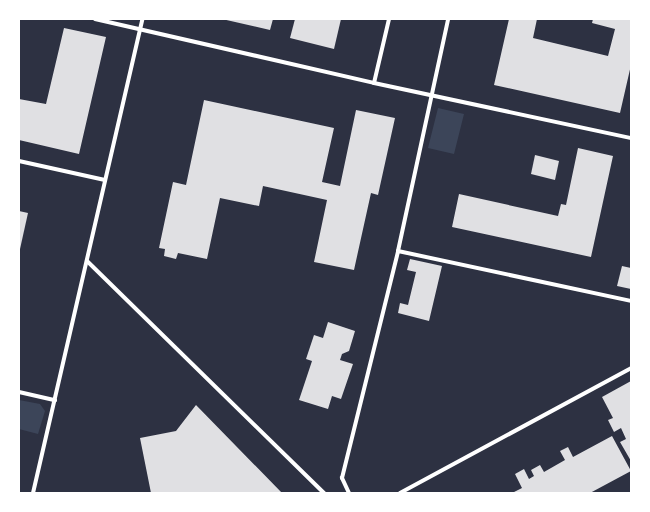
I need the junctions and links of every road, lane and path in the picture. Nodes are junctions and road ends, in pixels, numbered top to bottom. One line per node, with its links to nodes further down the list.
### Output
1 (96, 19): 5 (street)
2 (142, 19): 5 (street)
3 (389, 19): 6 (street)
4 (448, 19): 7 (street)
5 (140, 29): 6 (street); 10 (street)
6 (374, 83): 7 (street)
7 (430, 94): 8 (street); 11 (street)
8 (631, 138)
9 (19, 161): 10 (street)
10 (105, 180): 12 (street)
11 (398, 251): 13 (street); 19 (street)
12 (86, 261): 16 (street); 18 (street)
13 (631, 301)
14 (631, 368): 20 (street)
15 (19, 392): 16 (street)
16 (55, 400): 17 (street)
17 (33, 493)
18 (324, 493)
19 (349, 493)
20 (400, 493)

